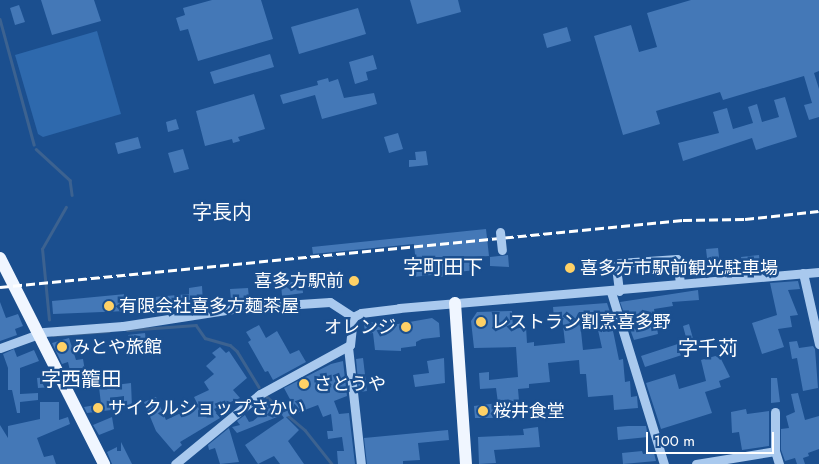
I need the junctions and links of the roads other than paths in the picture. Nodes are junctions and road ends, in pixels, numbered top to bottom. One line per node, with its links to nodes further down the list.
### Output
1 (500, 232): 2 (street, bridge)
2 (502, 250)
3 (0, 258): 10 (main road)
4 (819, 272): 5 (street)
5 (803, 273): 6 (street); 11 (street)
6 (680, 284): 7 (street); 7 (street)
7 (615, 291): 8 (street); 20 (street)
8 (455, 302): 9 (street); 19 (main road)
9 (350, 314): 10 (street); 12 (street)
10 (38, 335): 13 (street); 16 (main road)
11 (819, 344)
12 (349, 346): 17 (street); 18 (street)
13 (0, 348)
14 (775, 412): 15 (street)
15 (775, 451): 21 (street); 22 (street)
16 (104, 464)
17 (175, 464)
18 (362, 464)
19 (466, 464)
20 (664, 464)
21 (696, 464)
22 (779, 464)

